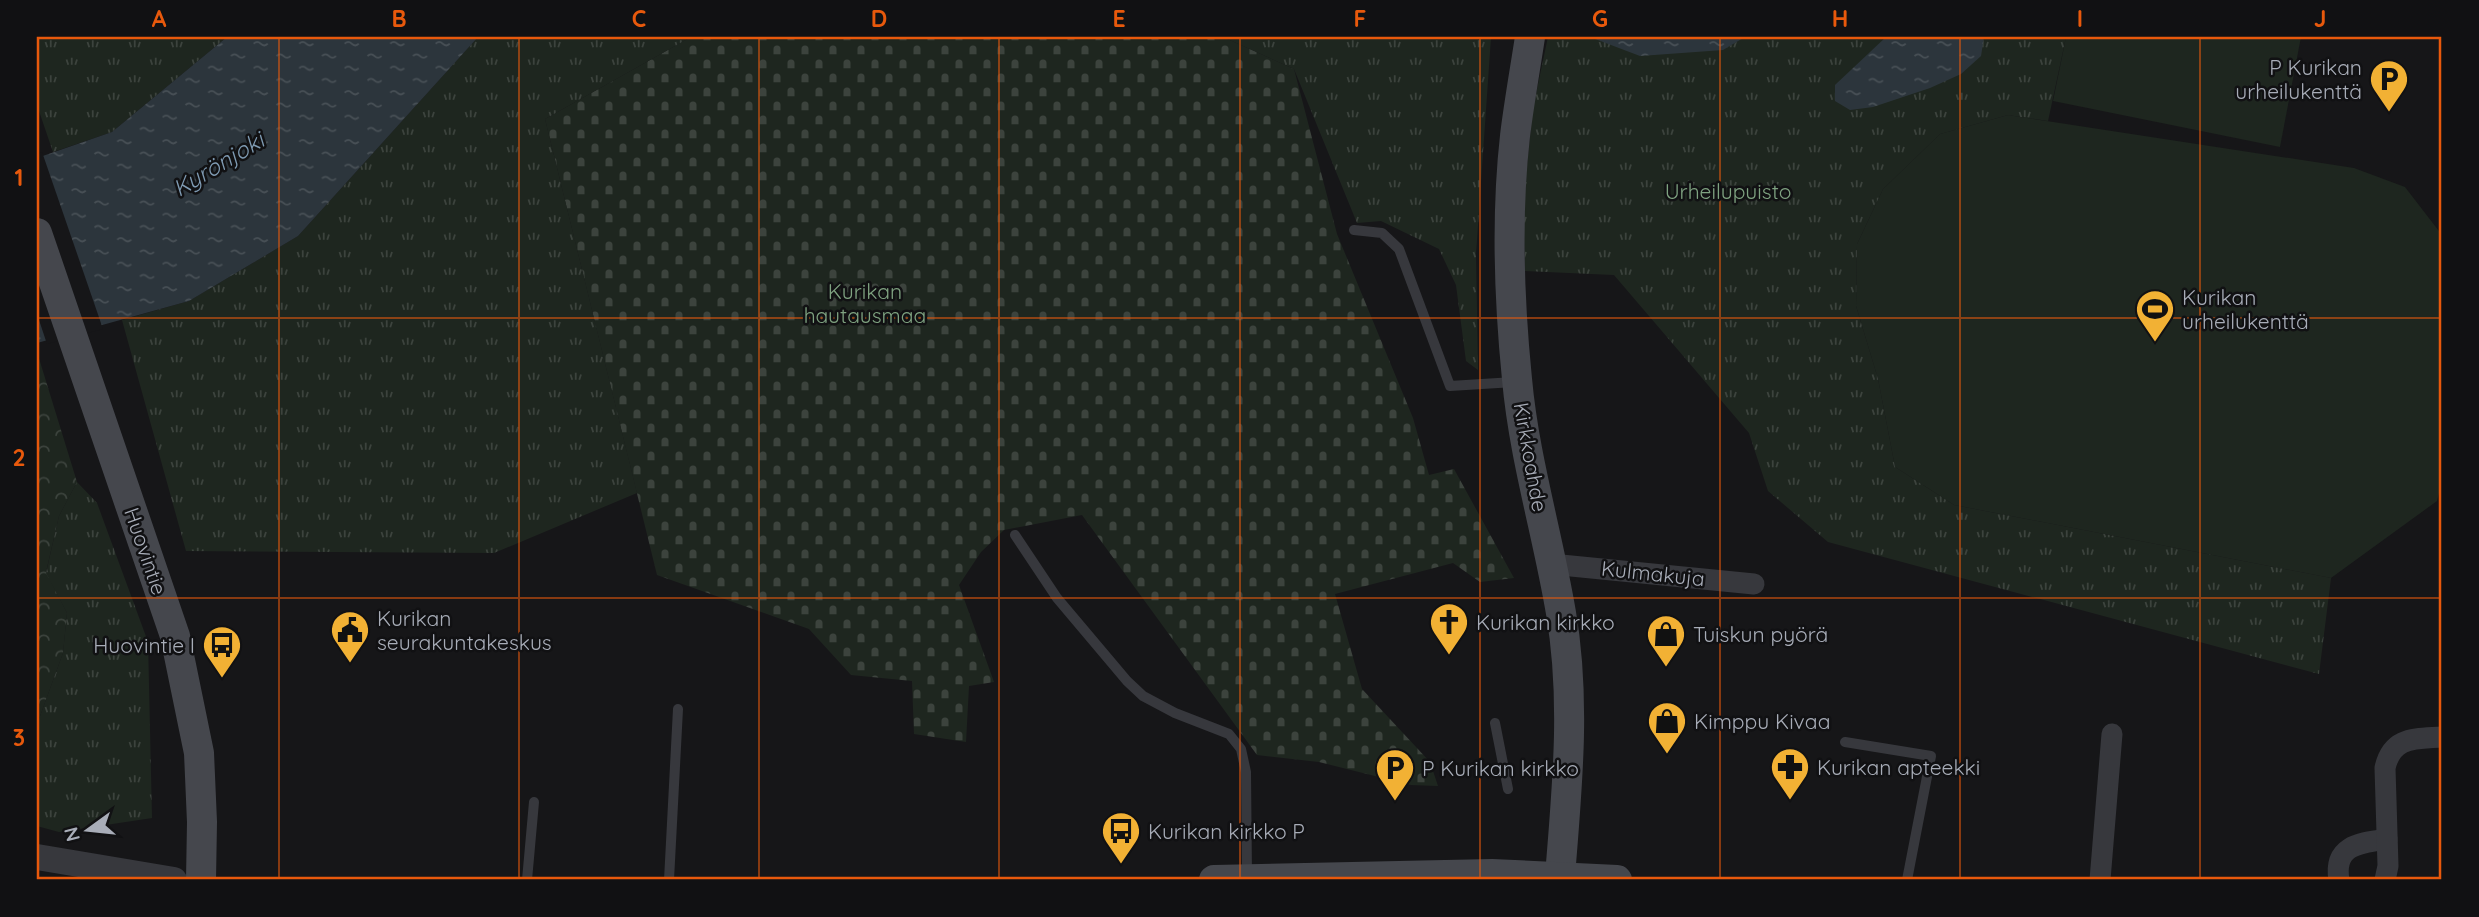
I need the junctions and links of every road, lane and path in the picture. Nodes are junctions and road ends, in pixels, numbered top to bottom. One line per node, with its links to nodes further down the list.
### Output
1 (1528, 51): 4 (main road, Kirkkoahde)
2 (1354, 230): 4 (lane)
3 (37, 233): 20 (main road, Huovintie)
4 (1517, 382): 6 (main road, Kirkkoahde)
5 (1015, 535): 18 (lane)
6 (1551, 564): 7 (street, Kulmakuja); 17 (main road, Kirkkoahde)
7 (1754, 584)
8 (678, 709): 22 (lane)
9 (1495, 723): 13 (lane)
10 (2112, 734): 26 (street)
11 (2442, 737): 15 (street)
12 (1845, 742): 25 (lane)
13 (1508, 789)
14 (534, 802): 21 (lane)
15 (2387, 839): 27 (street); 28 (street)
16 (37, 857): 19 (street)
17 (1560, 878): 18 (main road); 24 (main road)
18 (1247, 879): 23 (main road)
19 (174, 880)
20 (201, 880)
21 (527, 880)
22 (669, 880)
23 (1214, 880)
24 (1617, 880)
25 (1907, 880)
26 (2100, 880)
27 (2339, 880)
28 (2385, 880)

